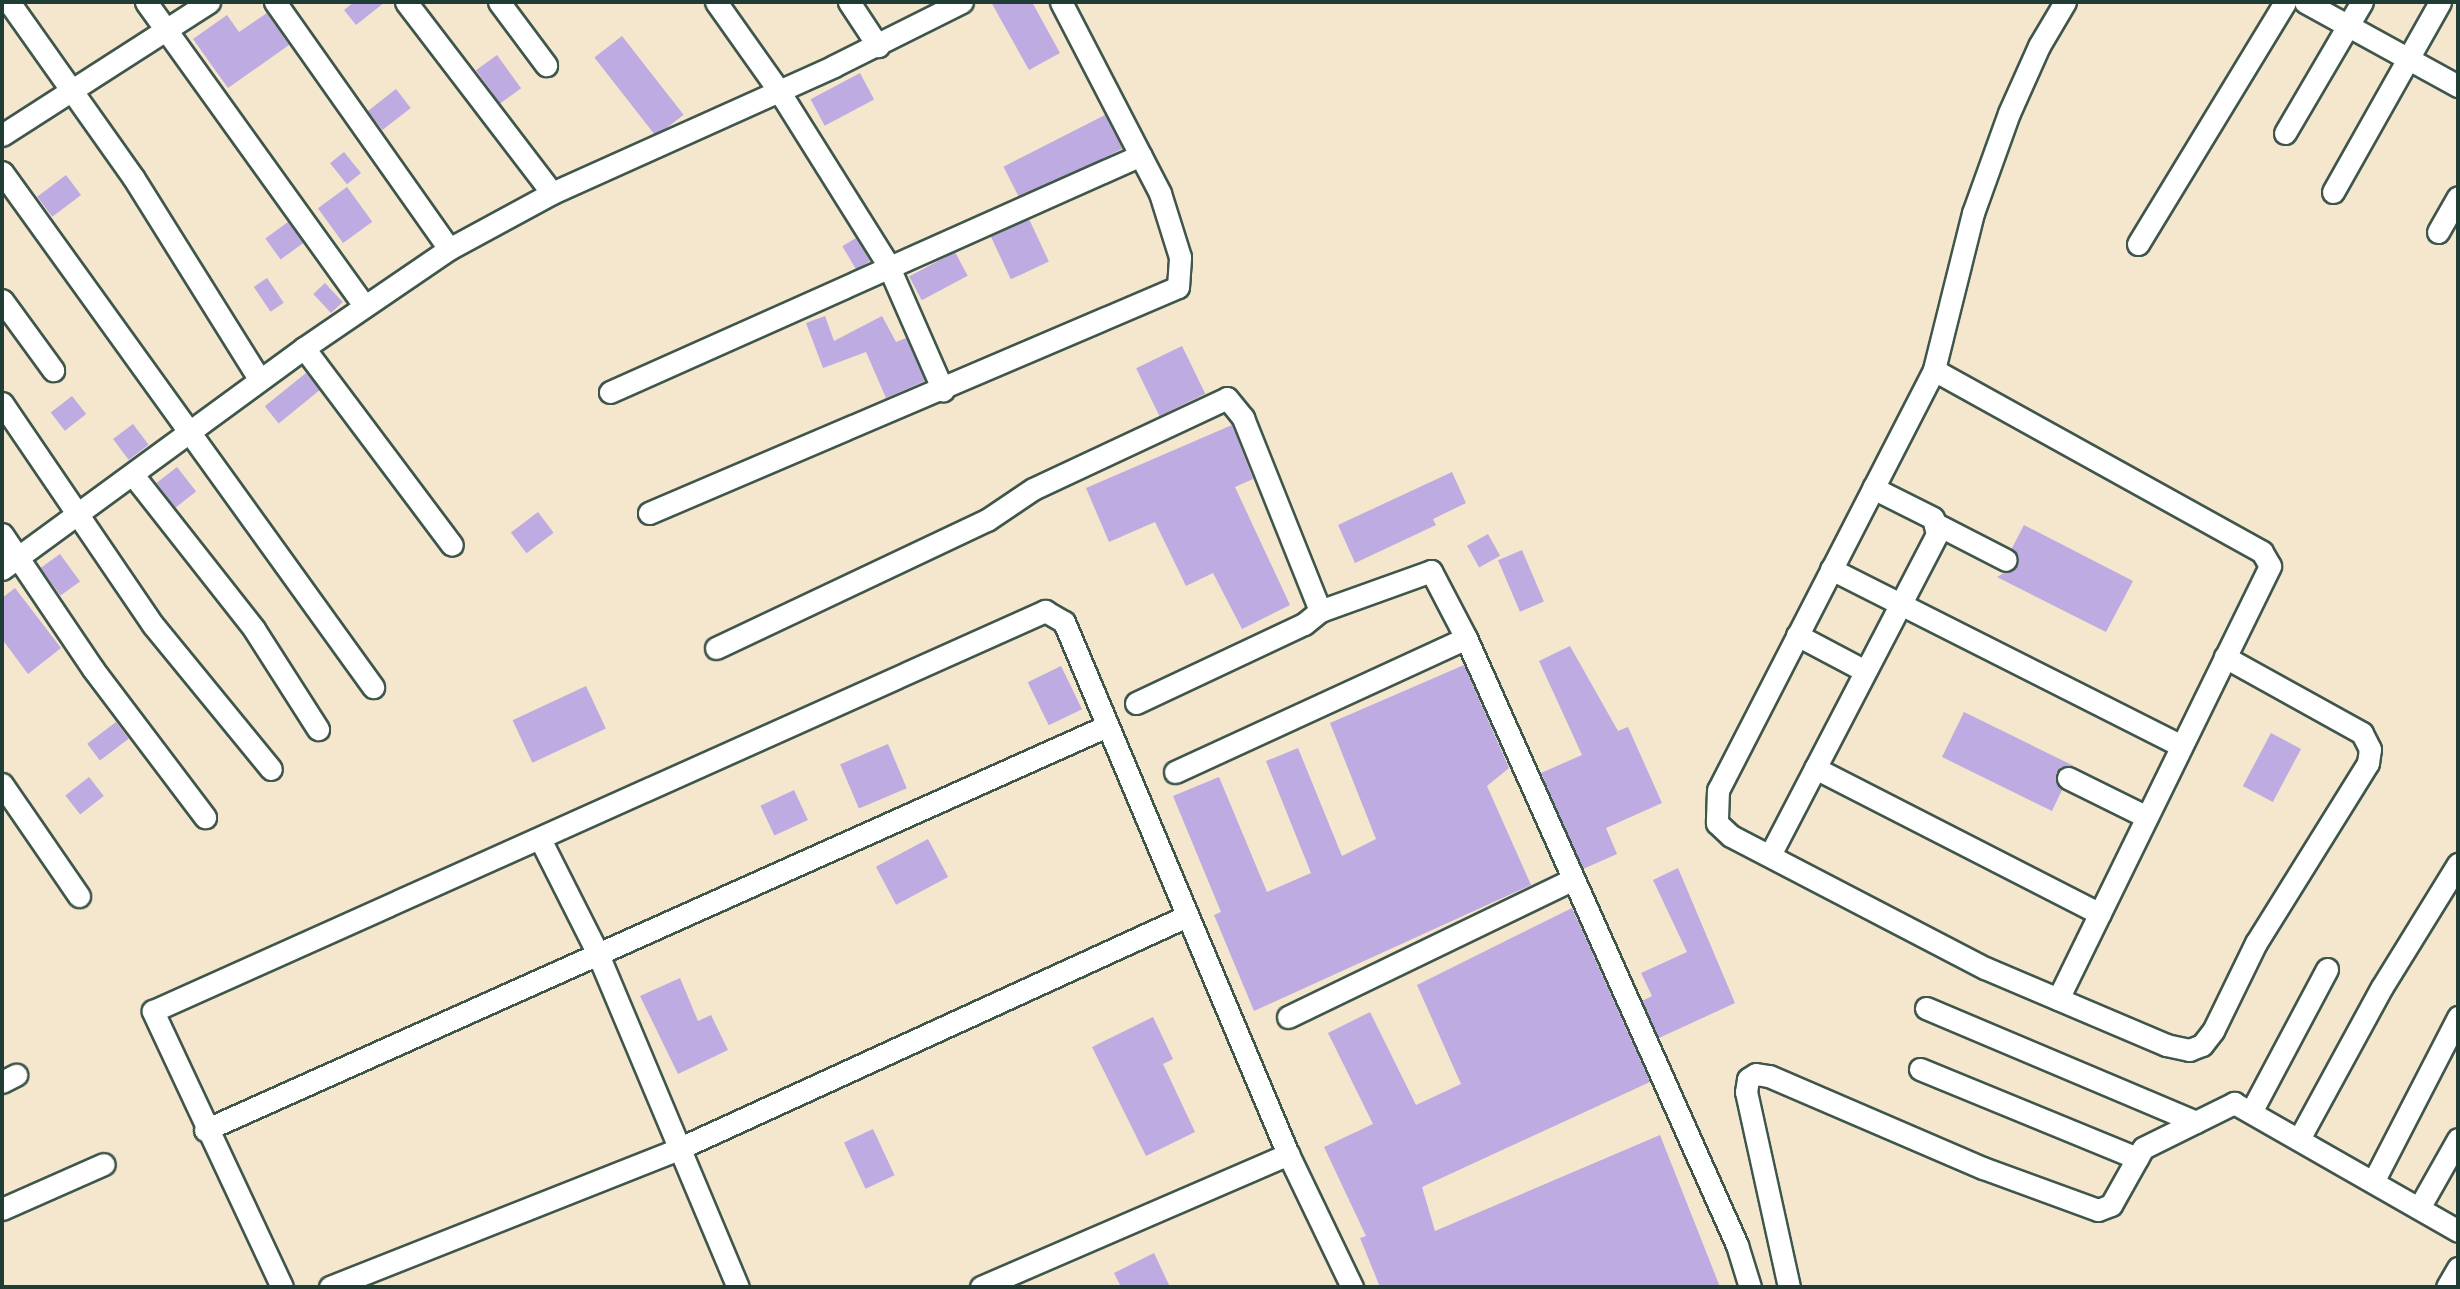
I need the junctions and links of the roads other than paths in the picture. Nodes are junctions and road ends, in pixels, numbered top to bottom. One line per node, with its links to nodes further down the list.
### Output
1 (9, 2): 22 (street)
2 (146, 2): 17 (street)
3 (209, 2): 17 (street)
4 (275, 2): 33 (street)
5 (406, 2): 29 (street)
6 (499, 2): 20 (street)
7 (716, 2): 23 (street)
8 (849, 2): 18 (street)
9 (962, 2): 18 (street)
10 (1061, 2): 26 (street)
11 (2065, 2): 39 (street)
12 (2285, 2): 32 (street)
13 (2305, 2): 16 (street)
14 (2362, 2): 16 (street)
15 (2440, 2): 19 (street)
16 (2348, 25): 19 (street); 24 (street)
17 (167, 31): 22 (street); 36 (street)
18 (878, 46): 23 (street)
19 (2408, 58): 21 (street); 28 (street)
20 (545, 65)
21 (2458, 86)
22 (74, 90): 25 (street); 40 (street)
23 (779, 91): 29 (street); 34 (street)
24 (2285, 133)
25 (2, 135)
26 (1141, 155): 34 (street); 41 (street)
27 (2, 172): 44 (street)
28 (2333, 192)
29 (552, 193): 33 (street)
30 (2458, 197): 31 (street)
31 (2438, 232)
32 (2138, 244)
33 (449, 249): 36 (street)
34 (888, 265): 41 (street); 42 (street)
35 (2, 300): 38 (street)
36 (364, 305): 37 (street)
37 (304, 348): 40 (street); 51 (street)
38 (53, 370)
39 (1934, 370): 46 (street); 60 (street)
40 (260, 380): 44 (street)
41 (943, 390): 47 (street)
42 (610, 392)
43 (2, 403): 48 (street)
44 (190, 430): 45 (street); 62 (street)
45 (133, 475): 48 (street); 65 (street)
46 (1873, 488): 49 (street); 54 (street)
47 (649, 513)
48 (79, 515): 53 (street); 68 (street)
49 (1938, 525): 52 (street); 55 (street)
50 (2, 534): 53 (street)
51 (452, 545)
52 (2006, 560)
53 (10, 562): 72 (street)
54 (1831, 569): 55 (street); 57 (street)
55 (1900, 604): 61 (street); 66 (street)
56 (1320, 611): 58 (street); 59 (street); 63 (street)
57 (1797, 635): 61 (street); 75 (street)
58 (1466, 638): 69 (street); 77 (street)
59 (716, 648)
60 (2225, 657): 66 (street); 83 (street)
61 (1866, 671): 67 (street)
62 (373, 687)
63 (1136, 703)
64 (1107, 726): 74 (street); 80 (street); 81 (street)
65 (318, 729)
66 (2181, 746): 73 (street)
67 (1815, 768): 75 (street); 79 (street)
68 (271, 769)
69 (1175, 772)
70 (2068, 778): 73 (street)
71 (2, 784): 78 (street)
72 (205, 817)
73 (2147, 817): 79 (street)
74 (540, 839): 81 (street); 90 (street)
75 (1770, 855): 83 (street)
76 (2458, 864): 91 (street)
77 (1571, 880): 85 (street); 107 (street)
78 (79, 896)
79 (2100, 914): 83 (street)
80 (1187, 916): 93 (street); 94 (street)
81 (597, 952): 90 (street); 93 (street)
82 (2327, 968): 88 (street)
83 (2059, 999)
84 (1926, 1008): 89 (street)
85 (1288, 1017)
86 (2458, 1017): 97 (street)
87 (1920, 1069): 95 (street)
88 (2250, 1112): 89 (street); 91 (street)
89 (2196, 1122): 95 (street)
90 (205, 1130): 102 (street)
91 (2299, 1139): 97 (street)
92 (2458, 1139): 98 (street)
93 (678, 1149): 103 (street); 104 (street)
94 (1288, 1154): 105 (street); 106 (street)
95 (2137, 1158): 108 (street)
96 (104, 1164): 99 (street)
97 (2373, 1182): 98 (street)
98 (2419, 1208): 100 (street)
99 (2, 1209)
100 (2458, 1231)
101 (2458, 1268): 109 (street)
102 (282, 1287)
103 (330, 1287)
104 (738, 1287)
105 (981, 1287)
106 (1352, 1287)
107 (1750, 1287)
108 (1789, 1287)
109 (2447, 1287)

